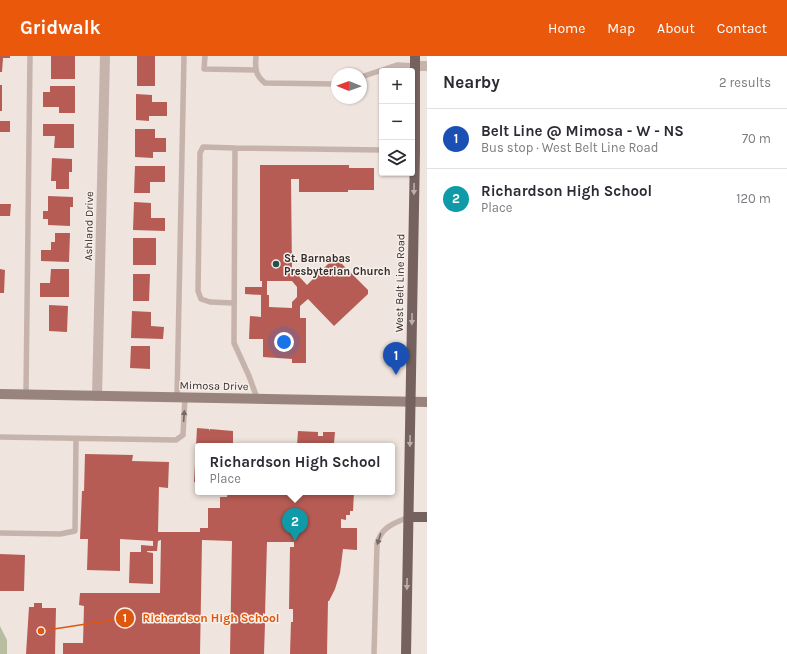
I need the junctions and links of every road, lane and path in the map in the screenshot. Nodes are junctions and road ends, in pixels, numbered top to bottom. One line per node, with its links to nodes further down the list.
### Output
1 (30, 56): 17 (lane)
2 (105, 56): 18 (street, Ashland Drive)
3 (184, 56): 19 (lane)
4 (204, 56): 8 (lane)
5 (256, 56): 8 (lane)
6 (415, 61): 7 (street); 9 (lane); 11 (main road, West Belt Line Road)
7 (427, 66)
8 (255, 70): 10 (lane)
9 (367, 75)
10 (331, 84)
11 (413, 140)
12 (235, 148): 13 (lane); 15 (lane); 15 (lane)
13 (379, 150)
14 (413, 176): 21 (main road, West Belt Line Road, one-way to 21)
15 (233, 304): 20 (lane)
16 (0, 394): 17 (street, Mimosa Drive)
17 (26, 394): 18 (street, Mimosa Drive)
18 (97, 396): 19 (street, Mimosa Drive)
19 (181, 397): 20 (street, Mimosa Drive); 24 (lane, one-way to 19)
20 (257, 398): 21 (street, Mimosa Drive)
21 (410, 402): 22 (street, Mimosa Drive); 25 (main road, West Belt Line Road, one-way to 25)
22 (427, 402)
23 (0, 437): 24 (lane)
24 (76, 439): 27 (lane)
25 (408, 517): 26 (main road); 28 (lane, one-way to 28); 29 (main road, West Belt Line Road, one-way to 29)
26 (427, 517)
27 (0, 533)
28 (374, 654)
29 (406, 654)

